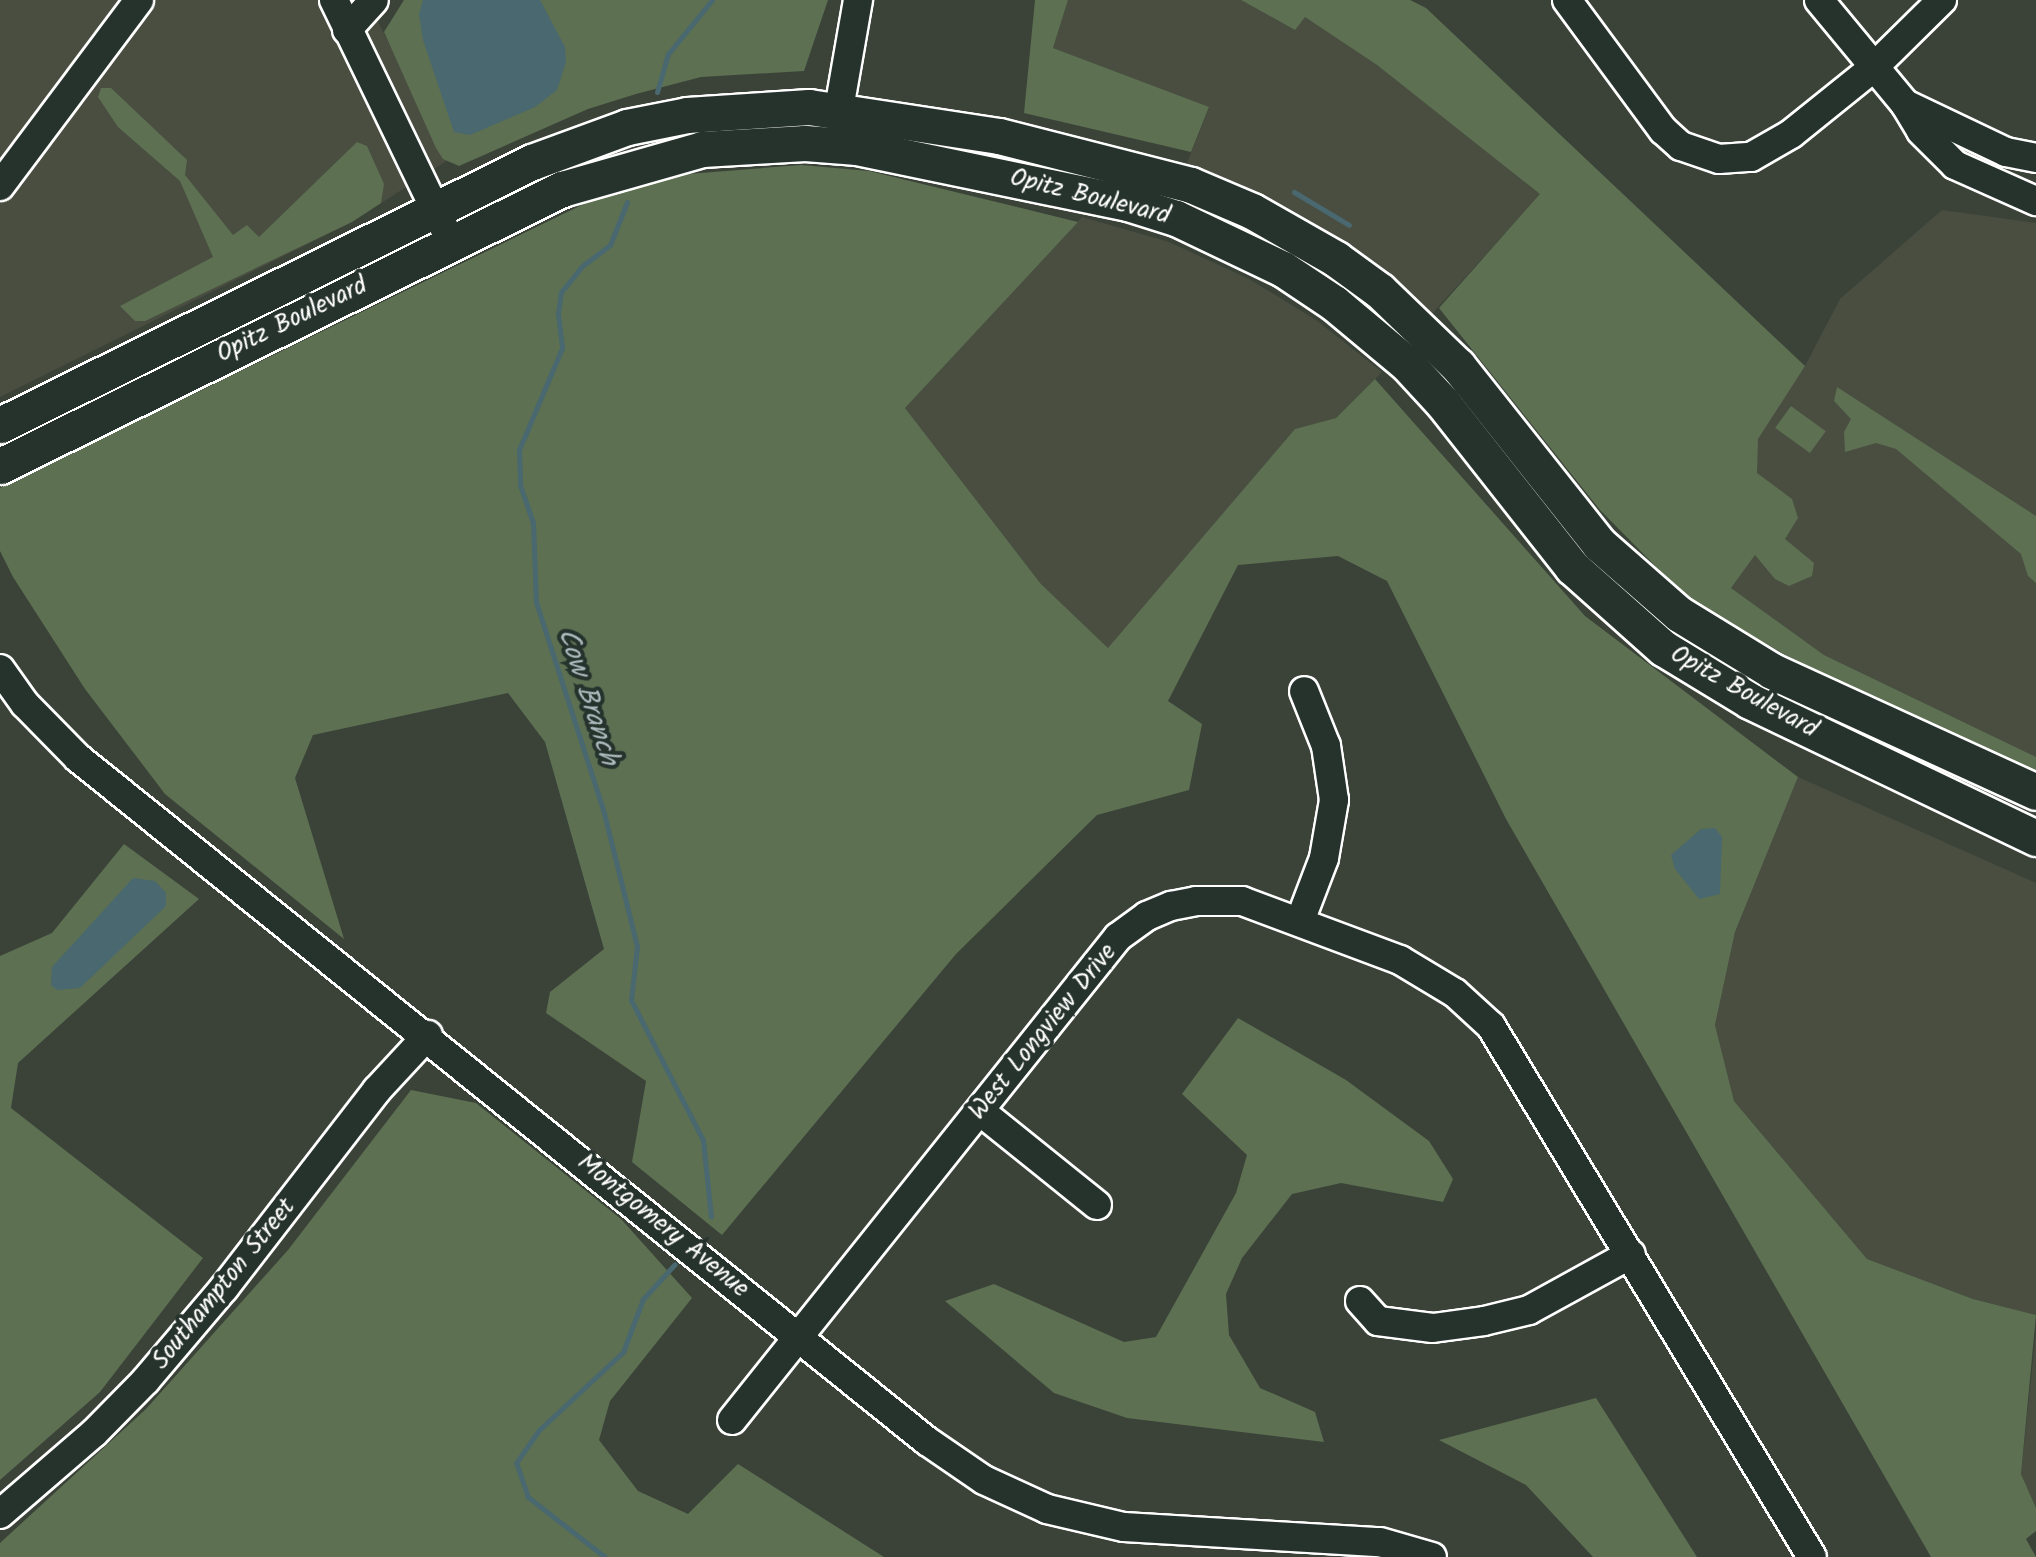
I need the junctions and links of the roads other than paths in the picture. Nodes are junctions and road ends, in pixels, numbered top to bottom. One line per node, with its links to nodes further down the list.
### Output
1 (139, 0): 13 (street)
2 (334, 0): 8 (street)
3 (374, 0): 8 (street)
4 (858, 0): 11 (street)
5 (1567, 0): 9 (street)
6 (1818, 0): 9 (street)
7 (1942, 0): 9 (street)
8 (347, 30): 15 (street)
9 (1874, 68): 10 (street)
10 (1905, 104): 12 (street); 14 (street)
11 (839, 109): 15 (main road, Opitz Boulevard); 21 (main road, Opitz Boulevard)
12 (2036, 158)
13 (0, 186)
14 (2036, 200)
15 (434, 209): 16 (street); 17 (main road, Opitz Boulevard)
16 (450, 242): 18 (main road, Opitz Boulevard); 22 (main road, Opitz Boulevard)
17 (0, 424)
18 (0, 466)
19 (0, 669): 24 (street, Montgomery Avenue)
20 (1304, 691): 23 (street)
21 (2036, 792)
22 (2036, 838)
23 (1300, 921): 25 (street, West Longview Drive); 27 (street, West Longview Drive)
24 (428, 1035): 29 (street, Montgomery Avenue); 31 (street, Southampton Street)
25 (980, 1111): 26 (street); 29 (street, West Longview Drive)
26 (1097, 1206)
27 (1631, 1254): 28 (street); 33 (street, West Longview Drive)
28 (1360, 1301)
29 (799, 1337): 30 (street, West Longview Drive); 32 (street, Montgomery Avenue)
30 (732, 1420)
31 (0, 1514)
32 (1432, 1557)
33 (1812, 1557)

